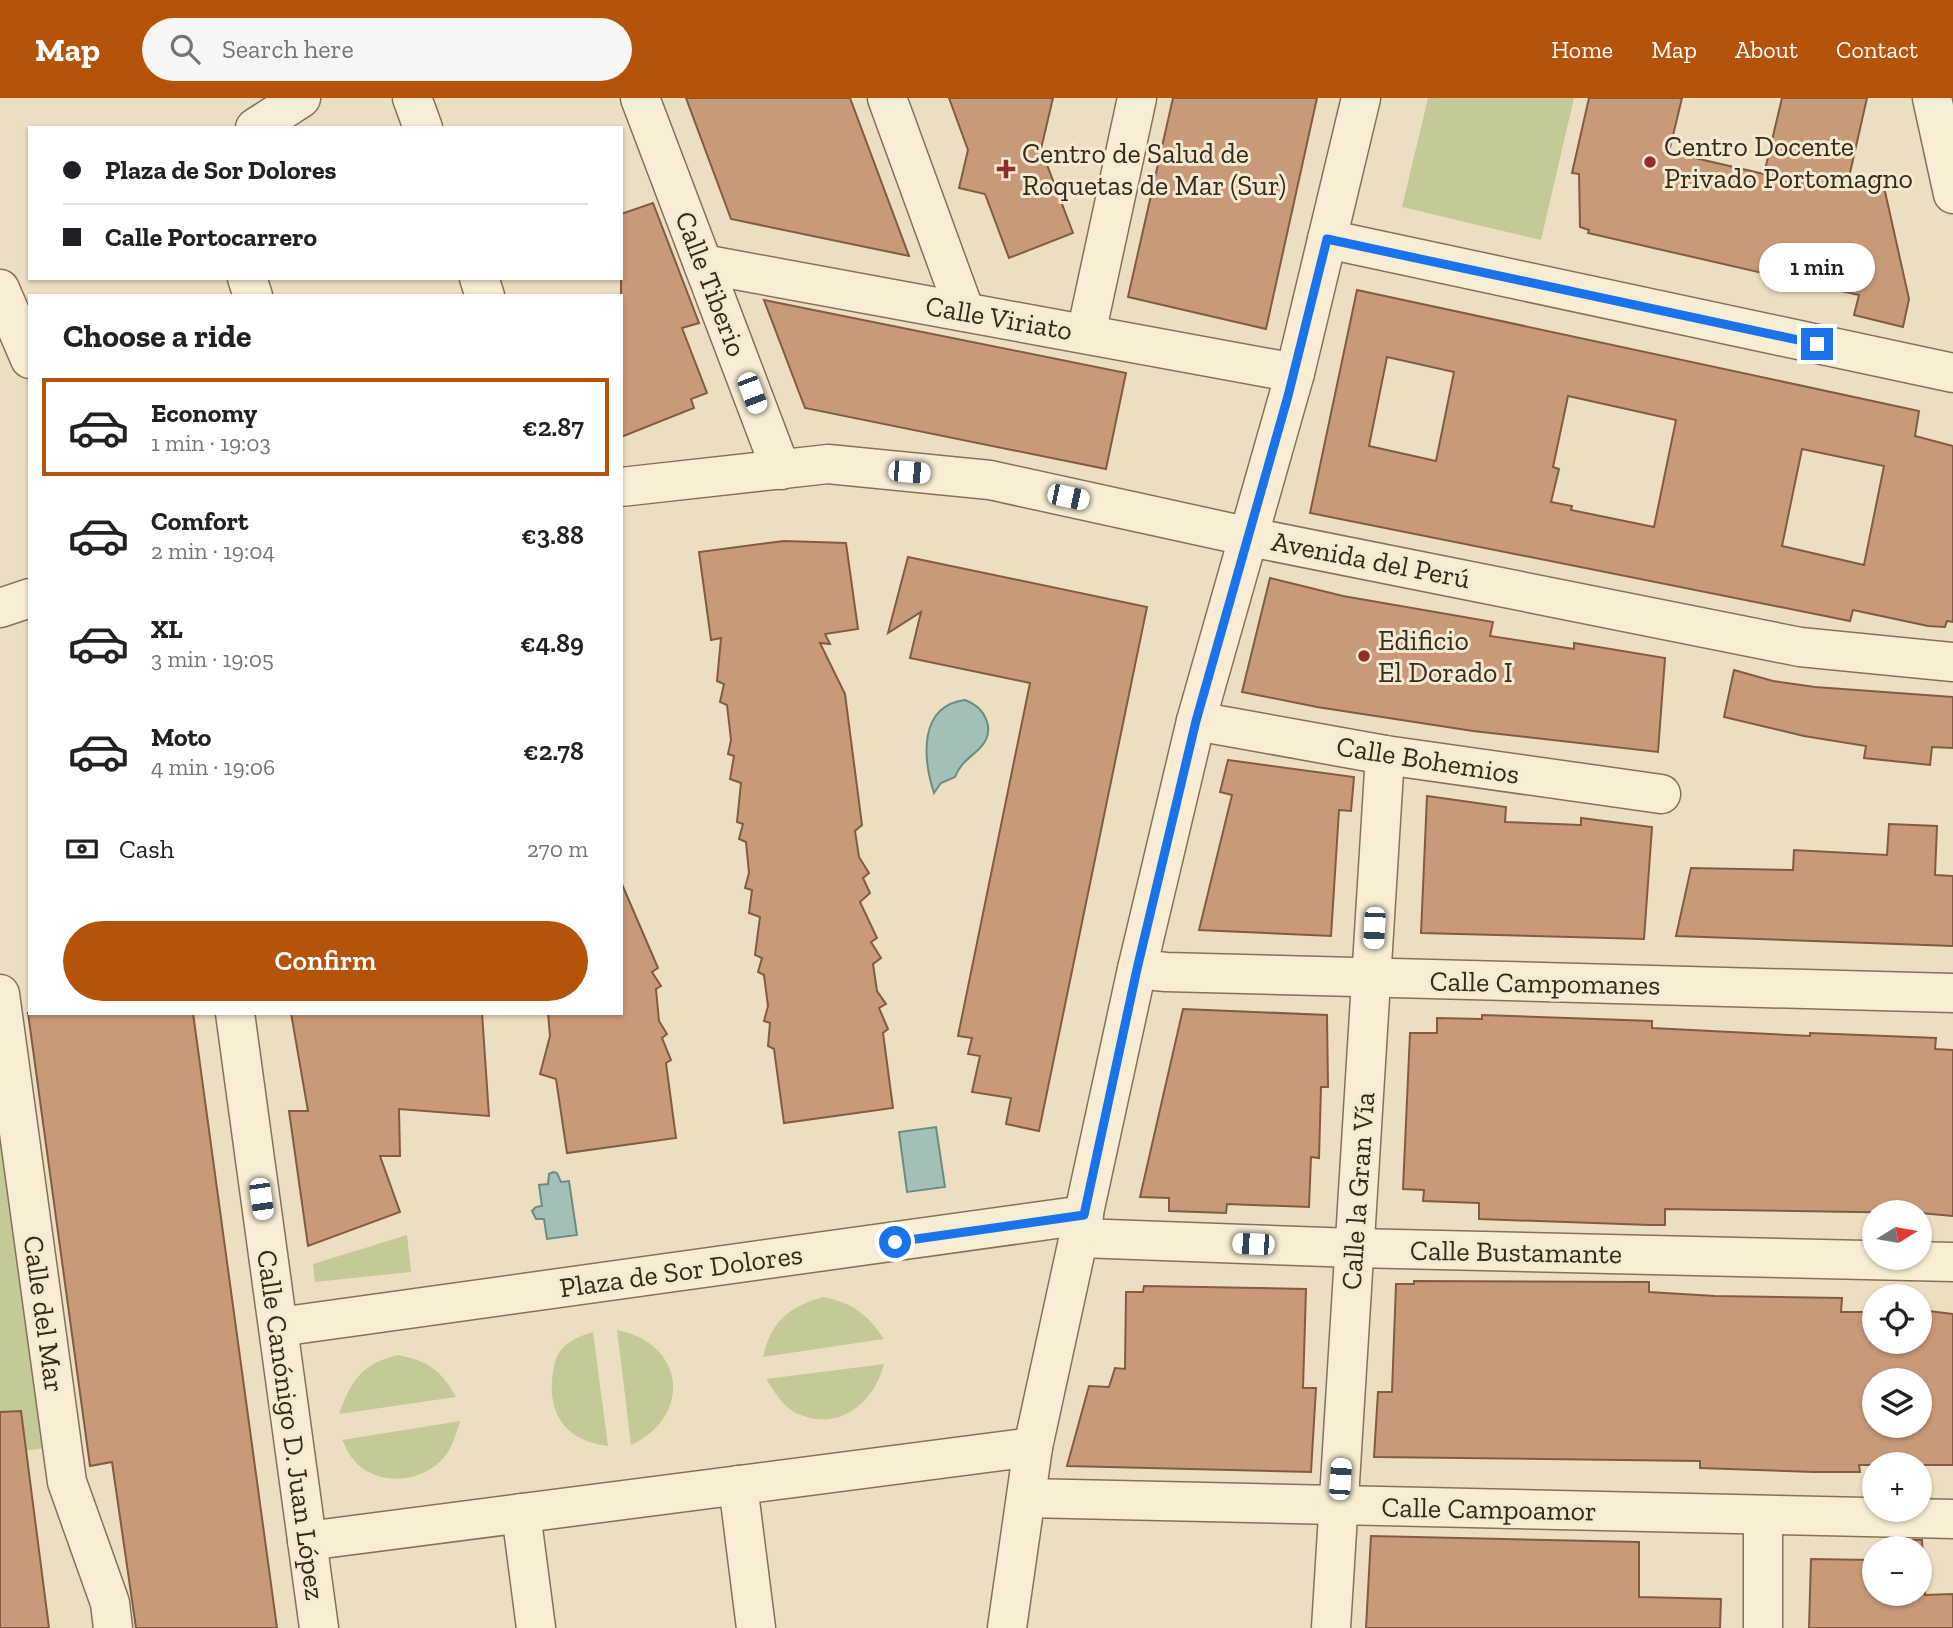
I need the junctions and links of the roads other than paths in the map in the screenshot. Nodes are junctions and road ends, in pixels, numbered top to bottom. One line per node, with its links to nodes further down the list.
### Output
1 (301, 98): 8 (street)
2 (412, 98): 9 (street)
3 (640, 98): 12 (street, Calle Tiberio)
4 (887, 98): 14 (street)
5 (1137, 98): 15 (street)
6 (1361, 98): 11 (street)
7 (1932, 98): 10 (street)
8 (258, 126)
9 (422, 126)
10 (1953, 194)
11 (1327, 239): 17 (street); 18 (street)
12 (703, 264): 14 (street, Calle Viriato); 19 (street, Calle Tiberio)
13 (8, 288): 16 (street)
14 (965, 312): 15 (street, Calle Viriato)
15 (1086, 334): 17 (street, Calle Viriato)
16 (28, 353)
17 (1294, 373): 21 (street)
18 (1953, 373)
19 (781, 470): 20 (street, Avenida del Perú); 21 (street, Avenida del Perú)
20 (623, 487)
21 (1250, 537): 24 (street, Avenida del Perú); 25 (street)
22 (28, 599): 23 (street)
23 (0, 608)
24 (1953, 662)
25 (1196, 721): 26 (street, Calle Bohemios); 28 (street)
26 (1385, 755): 27 (street, Calle Bohemios); 29 (street, Calle la Gran Vía)
27 (1661, 794)
28 (1137, 969): 29 (street, Calle Campomanes); 34 (street)
29 (1371, 978): 30 (street, Calle Campomanes); 35 (street, Calle la Gran Vía)
30 (1953, 993)
31 (0, 994): 33 (street, Calle del Mar)
32 (235, 1015): 37 (street, Calle Canónigo D. Juan López)
33 (6, 1082): 46 (street, Calle del Mar)
34 (1082, 1227): 35 (street, Calle Bustamante); 37 (street, Plaza de Sor Dolores); 38 (street)
35 (1354, 1248): 36 (street, Calle Bustamante); 41 (street, Calle la Gran Vía)
36 (1953, 1262)
37 (279, 1327): 45 (street, Calle Canónigo D. Juan López)
38 (1032, 1447): 39 (street); 40 (street)
39 (738, 1485): 42 (street); 49 (street)
40 (1026, 1498): 41 (street, Calle Campoamor); 50 (street)
41 (1338, 1505): 43 (street, Calle Campoamor); 51 (street, Calle la Gran Vía)
42 (520, 1513): 45 (street); 48 (street)
43 (1763, 1515): 44 (street, Calle Campoamor); 52 (street)
44 (1953, 1519)
45 (307, 1541): 47 (street, Calle Canónigo D. Juan López)
46 (113, 1628)
47 (318, 1628)
48 (536, 1628)
49 (756, 1628)
50 (1007, 1628)
51 (1331, 1628)
52 (1763, 1628)

